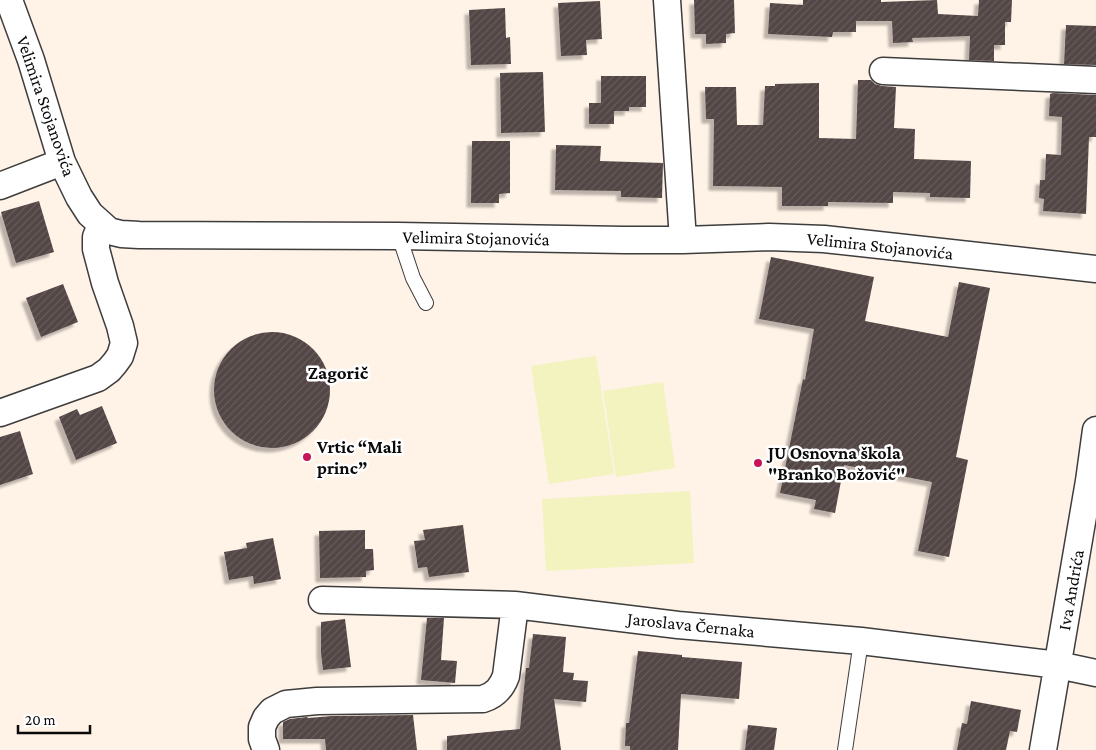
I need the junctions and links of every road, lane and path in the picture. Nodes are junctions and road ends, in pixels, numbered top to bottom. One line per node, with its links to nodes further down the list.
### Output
1 (9, 0): 5 (street, Velimira Stojanovića)
2 (668, 0): 9 (street)
3 (883, 71): 4 (street)
4 (1096, 80)
5 (62, 162): 6 (street); 7 (street, Velimira Stojanovića)
6 (0, 186)
7 (101, 224): 8 (street, Velimira Stojanovića); 12 (street)
8 (400, 236): 9 (street, Velimira Stojanovića); 11 (lane)
9 (682, 240): 10 (street, Velimira Stojanovića)
10 (1096, 269)
11 (426, 302)
12 (0, 413)
13 (1096, 430): 14 (street, Iva Andrića)
14 (1093, 482): 18 (street, Iva Andrića)
15 (322, 600): 16 (street, Jaroslava Černaka)
16 (514, 605): 17 (street, Jaroslava Černaka); 20 (street)
17 (860, 640): 18 (street, Jaroslava Černaka); 21 (lane)
18 (1058, 665): 19 (street, Jaroslava Černaka); 22 (street, Iva Andrića)
19 (1096, 673)
20 (266, 750)
21 (845, 750)
22 (1043, 750)

